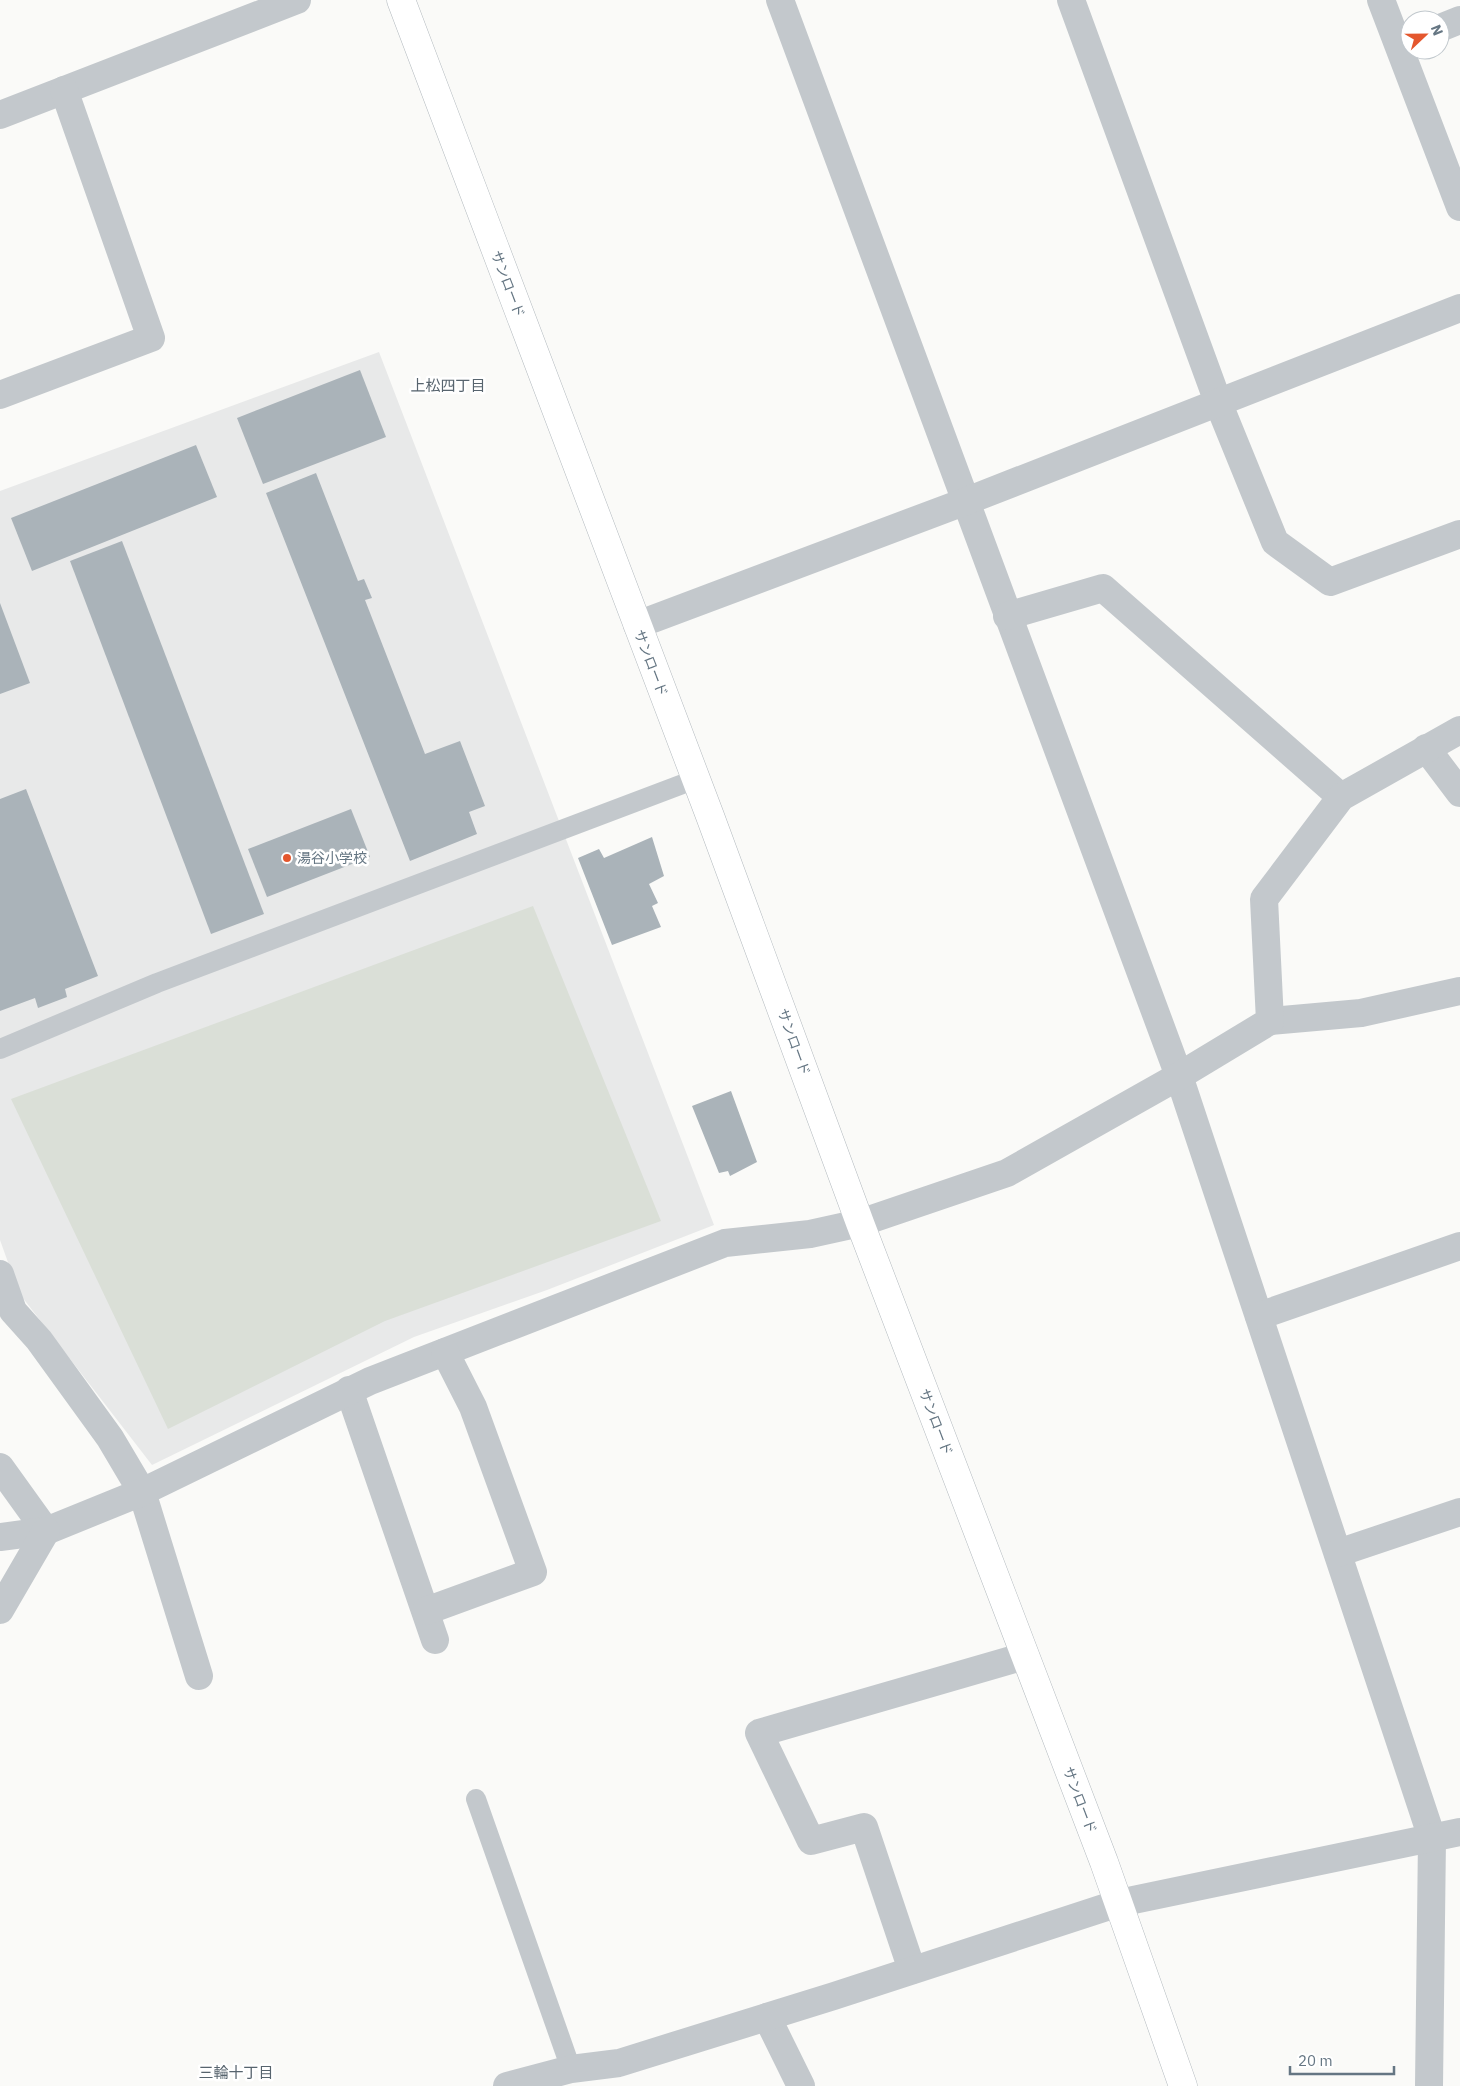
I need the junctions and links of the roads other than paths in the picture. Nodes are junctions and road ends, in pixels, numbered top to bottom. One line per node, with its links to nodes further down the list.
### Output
1 (296, 0): 8 (street)
2 (401, 0): 17 (street, サンロード)
3 (780, 0): 14 (street)
4 (1071, 0): 13 (street)
5 (1381, 0): 6 (street)
6 (1400, 35)
7 (1410, 60): 10 (street)
8 (64, 90): 9 (street); 12 (street)
9 (0, 116)
10 (1460, 207)
11 (1460, 308): 13 (street)
12 (0, 395)
13 (1218, 402): 14 (street); 15 (street)
14 (964, 502): 16 (street); 17 (street)
15 (1460, 534)
16 (1007, 616): 22 (street); 26 (street)
17 (637, 625): 20 (street, サンロード)
18 (1460, 730): 19 (street)
19 (1426, 748): 21 (street); 22 (street)
20 (696, 779): 25 (lane); 27 (street, サンロード)
21 (1460, 793)
22 (1341, 797): 24 (street)
23 (1460, 991): 24 (street)
24 (1270, 1021): 26 (street)
25 (0, 1049)
26 (1179, 1076): 27 (street); 30 (street)
27 (860, 1223): 31 (street); 42 (street, サンロード)
28 (1460, 1246): 30 (street)
29 (0, 1274): 34 (street)
30 (1258, 1316): 38 (street)
31 (445, 1352): 32 (street); 40 (street)
32 (349, 1390): 34 (street); 40 (street)
33 (0, 1467): 36 (street)
34 (142, 1492): 36 (street); 43 (street)
35 (1460, 1512): 38 (street)
36 (46, 1531): 37 (street); 39 (street)
37 (0, 1537)
38 (1338, 1553): 46 (street)
39 (0, 1610)
40 (426, 1611): 41 (street)
41 (436, 1640)
42 (1025, 1656): 47 (street, サンロード); 48 (street)
43 (199, 1676)
44 (476, 1799): 50 (lane)
45 (1460, 1832): 46 (street)
46 (1432, 1838): 47 (street); 54 (street)
47 (1119, 1902): 48 (street); 53 (street, サンロード)
48 (912, 1970): 49 (street)
49 (767, 2017): 50 (street); 52 (street)
50 (578, 2077): 51 (street)
51 (507, 2086)
52 (801, 2086)
53 (1183, 2086)
54 (1429, 2086)

